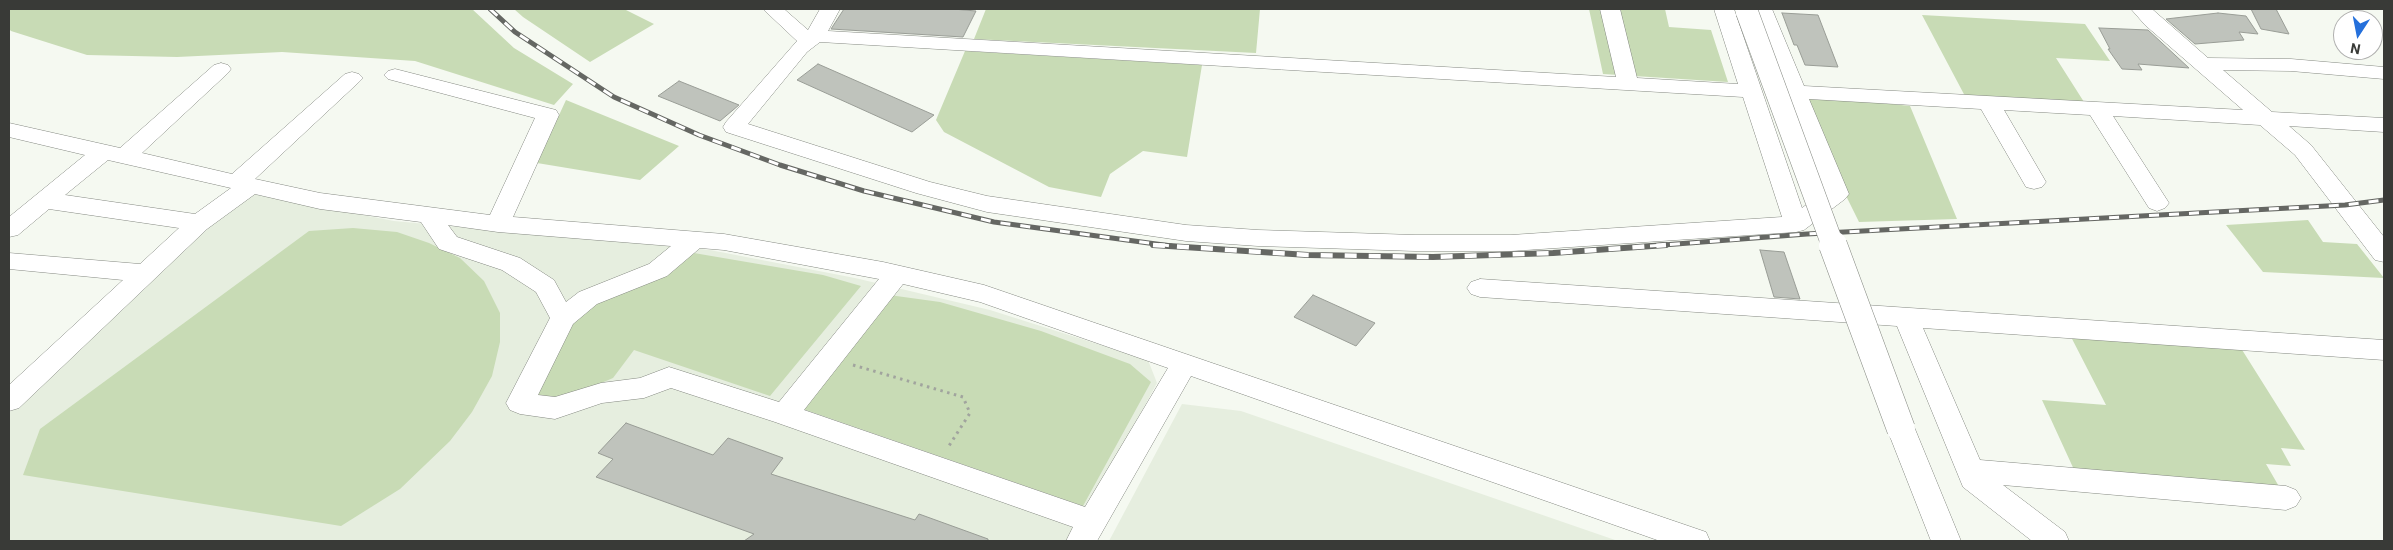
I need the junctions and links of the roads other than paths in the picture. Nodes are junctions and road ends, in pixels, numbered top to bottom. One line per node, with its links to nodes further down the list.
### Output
1 (773, 9): 6 (street)
2 (830, 9): 6 (street)
3 (1610, 9): 12 (street)
4 (1745, 9): 13 (street); 14 (street); 48 (street, bridge)
5 (2141, 9): 7 (street)
6 (812, 39): 12 (street); 29 (street)
7 (2203, 64): 9 (street); 17 (street)
8 (220, 69): 21 (street)
9 (2384, 73)
10 (395, 75): 28 (street)
11 (352, 78): 23 (street)
12 (1628, 83): 13 (street)
13 (1751, 91): 29 (street)
14 (1795, 92): 15 (street); 29 (street)
15 (1990, 105): 16 (street); 22 (street)
16 (2098, 110): 17 (street); 25 (street)
17 (2269, 120): 18 (street); 32 (street)
18 (2384, 125)
19 (18, 132): 20 (street); 21 (street)
20 (9, 149)
21 (115, 154): 23 (street); 24 (street)
22 (2034, 182)
23 (243, 184): 26 (street); 27 (street)
24 (43, 200): 27 (street); 30 (street)
25 (2157, 203)
26 (429, 216): 28 (street); 38 (street)
27 (199, 223): 34 (street)
28 (498, 224): 31 (street)
29 (1796, 224)
30 (9, 230)
31 (696, 239): 35 (street); 38 (street)
32 (2384, 254)
33 (9, 261): 34 (street)
34 (144, 273): 41 (street)
35 (897, 274): 40 (street); 42 (street)
36 (1480, 288): 37 (street)
37 (1906, 317): 39 (street); 43 (street)
38 (563, 318): 42 (street)
39 (2384, 350)
40 (1184, 364): 45 (street); 46 (street)
41 (9, 401)
42 (785, 414): 45 (street)
43 (1970, 471): 44 (street); 49 (street)
44 (2286, 498)
45 (1087, 531)
46 (1658, 535): 47 (street)
47 (1695, 541)
48 (1946, 541)
49 (2054, 541)

